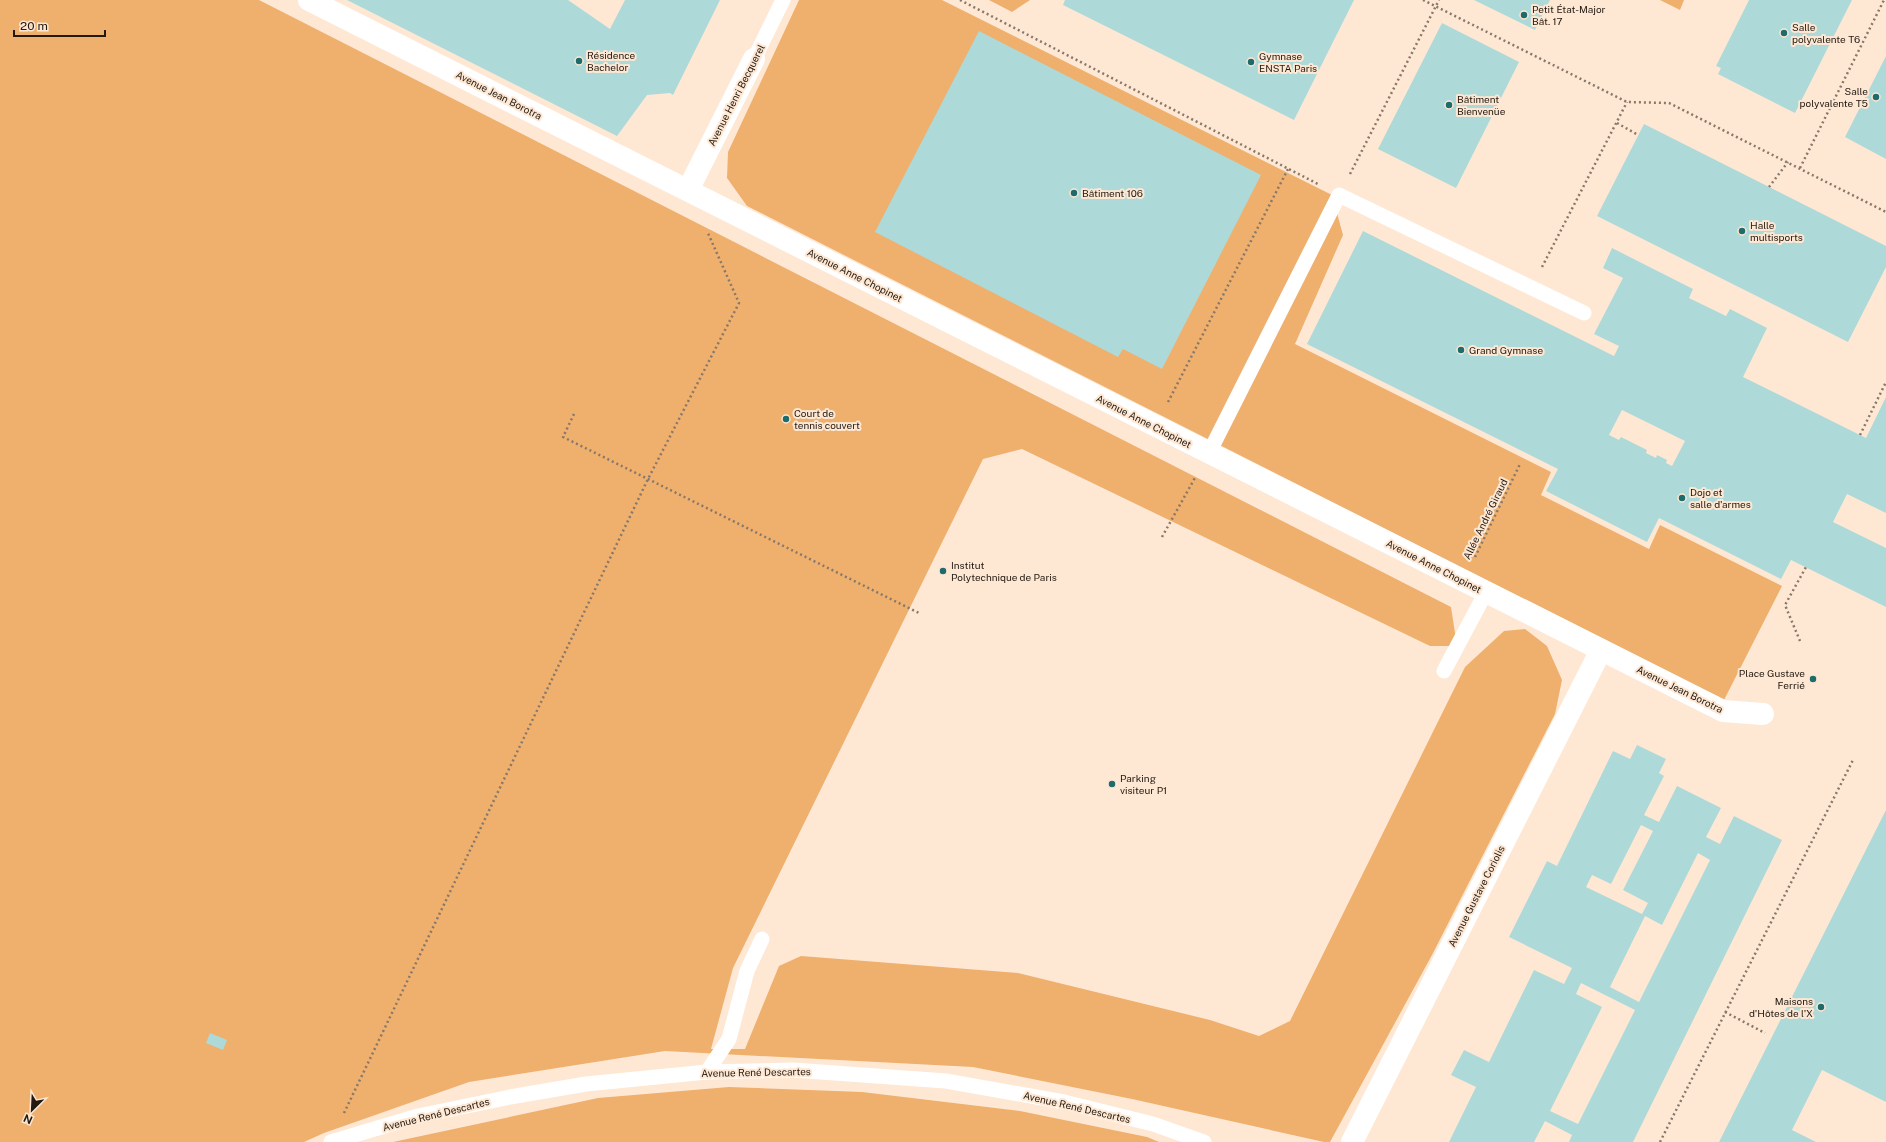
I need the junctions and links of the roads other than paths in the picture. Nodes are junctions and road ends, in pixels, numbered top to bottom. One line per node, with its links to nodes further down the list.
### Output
1 (309, 0): 4 (street, Avenue Jean Borotra)
2 (783, 0): 3 (lane, Avenue Henri Becquerel)
3 (754, 59): 4 (street, Avenue Henri Becquerel)
4 (688, 190): 6 (street, Avenue Anne Chopinet)
5 (1584, 313): 6 (lane)
6 (1209, 453): 7 (street, Avenue Anne Chopinet)
7 (1486, 592): 8 (street, Avenue Anne Chopinet); 9 (lane)
8 (1601, 650): 10 (street, Avenue Jean Borotra); 15 (street, Avenue Gustave Coriolis)
9 (1444, 671)
10 (1763, 714)
11 (762, 938): 12 (lane)
12 (707, 1072): 13 (lane, Avenue René Descartes); 14 (lane, Avenue René Descartes)
13 (331, 1142)
14 (1204, 1142)
15 (1352, 1142)

